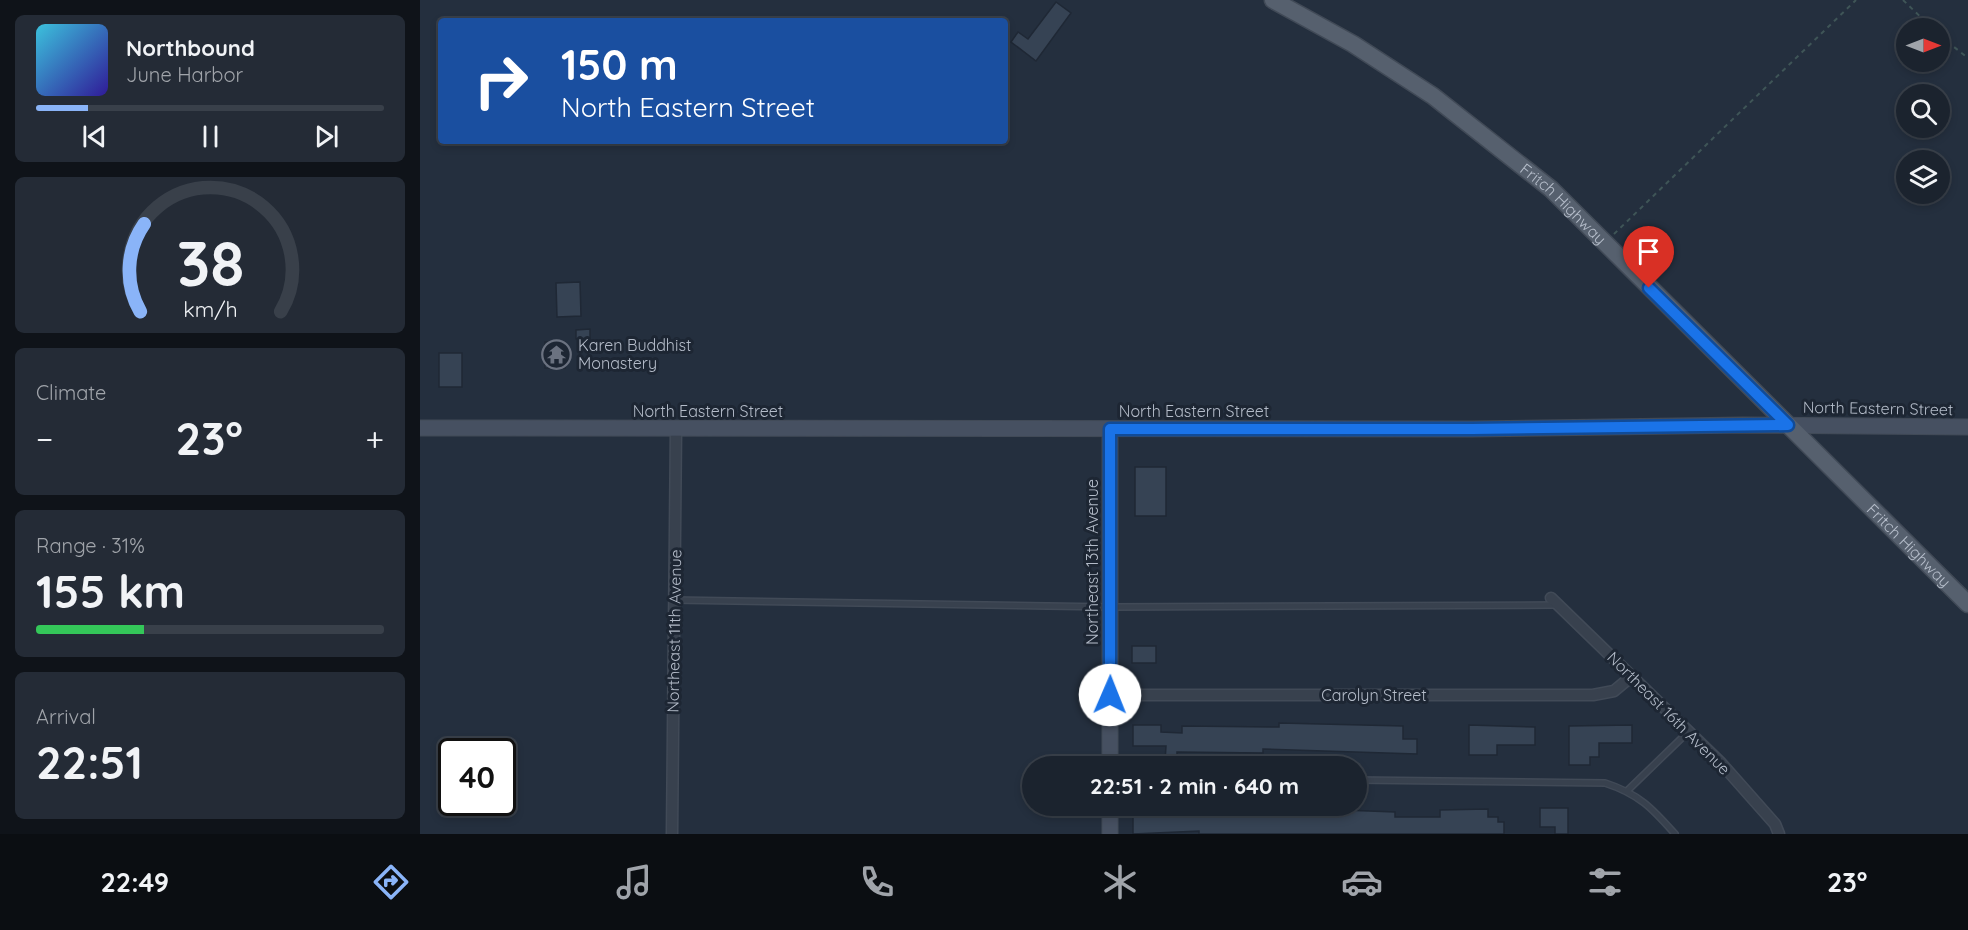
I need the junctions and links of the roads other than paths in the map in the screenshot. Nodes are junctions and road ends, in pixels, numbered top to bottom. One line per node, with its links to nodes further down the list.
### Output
1 (1273, 0): 2 (main road, Fritch Highway)
2 (1788, 425): 3 (main road, North Eastern Street); 6 (main road, North Eastern Street); 9 (main road, Fritch Highway)
3 (1968, 427)
4 (420, 428): 5 (main road, North Eastern Street)
5 (676, 429): 6 (main road, North Eastern Street); 7 (street, Northeast 11th Avenue)
6 (1110, 429): 10 (main road, Northeast 13th Avenue)
7 (674, 600): 10 (lane); 18 (street, Northeast 11th Avenue)
8 (1554, 602): 10 (lane); 11 (street, Northeast 16th Avenue)
9 (1968, 604)
10 (1111, 607): 12 (main road, Northeast 13th Avenue)
11 (1632, 676): 12 (street, Carolyn Street); 13 (street, Northeast 16th Avenue)
12 (1110, 695): 14 (main road, Northeast 13th Avenue)
13 (1689, 731): 16 (lane); 21 (street, Northeast 16th Avenue)
14 (1110, 756)
15 (1367, 780): 16 (lane)
16 (1628, 790): 20 (lane)
17 (1110, 816): 19 (main road)
18 (672, 834)
19 (1110, 834)
20 (1675, 834)
21 (1779, 834)

